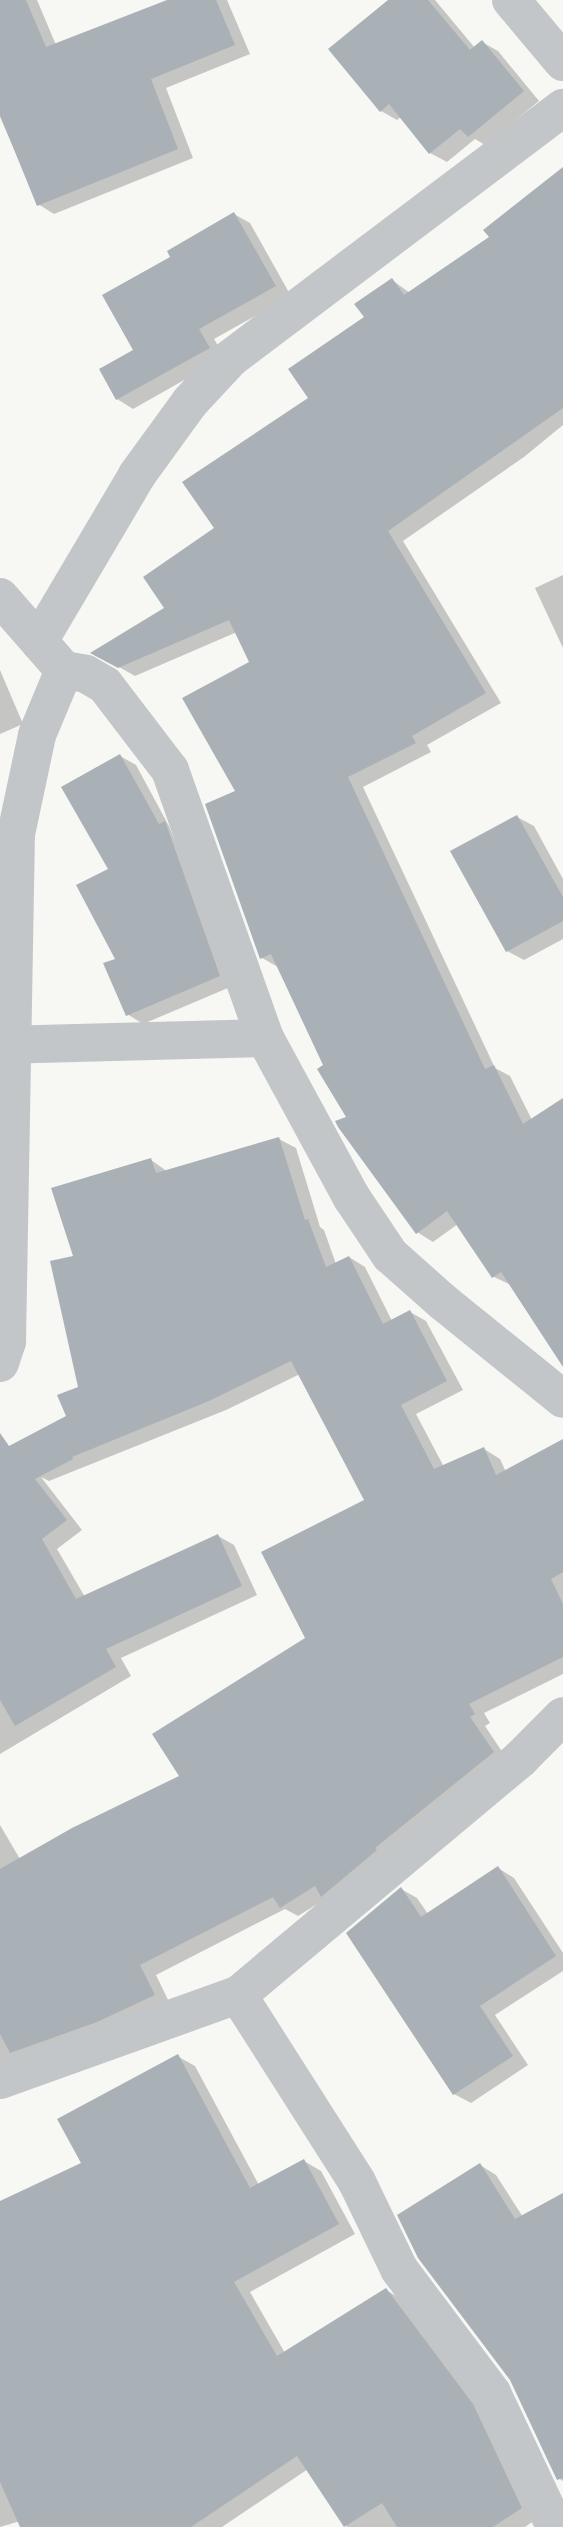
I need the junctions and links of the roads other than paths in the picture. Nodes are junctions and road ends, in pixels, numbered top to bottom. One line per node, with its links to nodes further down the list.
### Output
1 (511, 0): 2 (street)
2 (563, 62)
3 (563, 108): 5 (street)
4 (0, 597): 5 (street)
5 (38, 641): 6 (street)
6 (64, 670): 7 (street); 8 (street)
7 (265, 1038): 8 (street); 10 (street)
8 (5, 1044): 9 (street)
9 (0, 1363)
10 (563, 1399)
11 (563, 1716): 12 (street)
12 (238, 1995): 13 (street); 14 (street)
13 (0, 2080)
14 (555, 2527)

